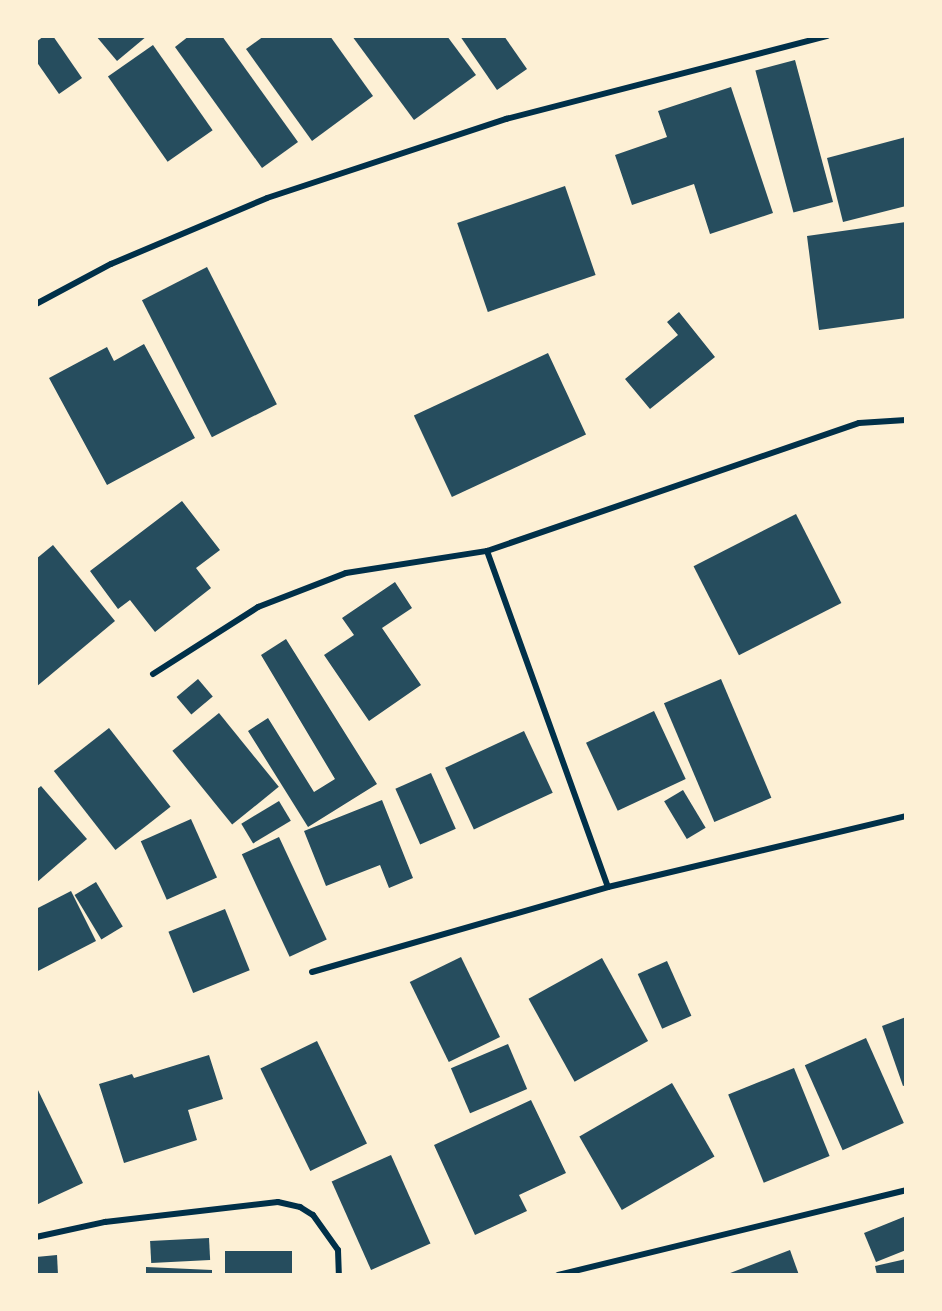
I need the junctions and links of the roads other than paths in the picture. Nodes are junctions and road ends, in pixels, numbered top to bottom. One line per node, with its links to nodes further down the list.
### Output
1 (827, 36): 2 (street)
2 (36, 304)
3 (906, 420): 4 (street)
4 (487, 551): 5 (street); 7 (street)
5 (153, 674)
6 (906, 816): 7 (street)
7 (608, 887): 8 (street)
8 (312, 972)
9 (906, 1190): 12 (street)
10 (36, 1237): 11 (street)
11 (339, 1275)
12 (558, 1275)

